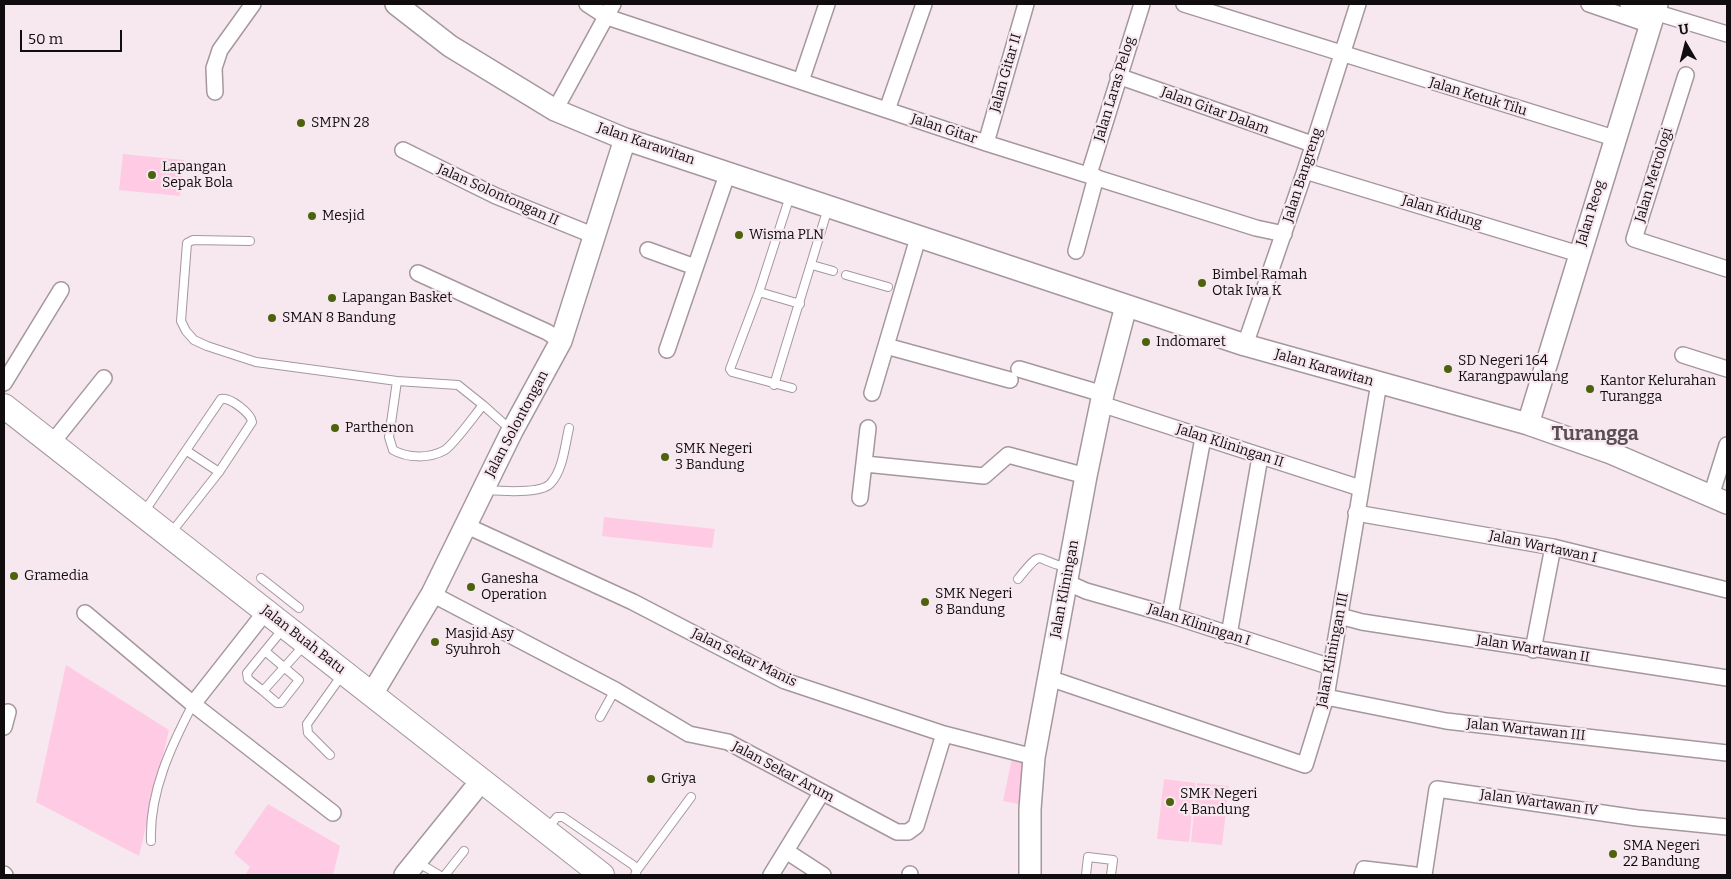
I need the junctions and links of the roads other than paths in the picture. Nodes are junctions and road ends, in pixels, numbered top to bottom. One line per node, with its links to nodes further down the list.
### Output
1 (253, 4): 20 (street)
2 (396, 4): 21 (street, Jalan Karawitan)
3 (587, 4): 13 (street, Jalan Gitar)
4 (827, 4): 19 (street)
5 (924, 4): 22 (street)
6 (1026, 4): 25 (street, Jalan Gitar II)
7 (1142, 4): 18 (street, Jalan Laras Pelog)
8 (1184, 4): 12 (street, Jalan Ketuk Tilu)
9 (1358, 4): 16 (street, Jalan Bangreng)
10 (1589, 4): 14 (street)
11 (1628, 4): 14 (street)
12 (1210, 8): 16 (street, Jalan Ketuk Tilu)
13 (610, 10): 19 (street, Jalan Gitar); 21 (street)
14 (1654, 14): 15 (street); 24 (street, Jalan Reog)
15 (1727, 34)
16 (1342, 55): 24 (street, Jalan Ketuk Tilu); 26 (street, Jalan Bangreng)
17 (1686, 75): 42 (street, Jalan Metrologi)
18 (1118, 76): 26 (street, Jalan Gitar Dalam); 30 (street, Jalan Laras Pelog)
19 (801, 81): 22 (street, Jalan Gitar)
20 (216, 92)
21 (555, 110): 23 (street, Jalan Karawitan)
22 (887, 110): 25 (street, Jalan Gitar)
23 (625, 138): 29 (street, Jalan Karawitan); 34 (street, Jalan Solontongan)
24 (1614, 138): 39 (street, Jalan Reog)
25 (986, 143): 30 (street, Jalan Gitar)
26 (1312, 144): 28 (street, Jalan Bangreng)
27 (403, 150): 34 (street, Jalan Solontongan II)
28 (1305, 171): 33 (street, Jalan Bangreng); 39 (street, Jalan Kidung)
29 (728, 172): 31 (street, Jalan Karawitan); 41 (street)
30 (1093, 176): 33 (street, Jalan Gitar); 38 (street, Jalan Laras Pelog)
31 (790, 194): 32 (street, Jalan Karawitan); 48 (lane)
32 (828, 208): 35 (street, Jalan Karawitan); 40 (lane)
33 (1284, 234): 53 (street, Jalan Bangreng)
34 (595, 236): 51 (street, Jalan Solontongan)
35 (918, 238): 50 (street, Jalan Karawitan); 52 (street)
36 (250, 241): 58 (lane)
37 (648, 250): 41 (street)
38 (1076, 251)
39 (1579, 254): 68 (street, Jalan Reog)
40 (812, 265): 43 (lane); 49 (lane)
41 (695, 267): 54 (street)
42 (1727, 269)
43 (833, 271)
44 (418, 273): 51 (street)
45 (846, 275): 46 (lane)
46 (888, 287)
47 (61, 290): 59 (street)
48 (760, 292): 49 (lane); 61 (lane)
49 (800, 304): 61 (lane)
50 (1126, 306): 53 (street, Jalan Karawitan); 64 (street, Jalan Kliningan)
51 (561, 341): 71 (street, Jalan Solontongan)
52 (886, 346): 63 (street); 64 (street)
53 (1245, 346): 60 (street, Jalan Karawitan)
54 (667, 350)
55 (1683, 355): 56 (street)
56 (1727, 369)
57 (104, 378): 73 (street)
58 (397, 381): 65 (lane); 65 (lane)
59 (4, 383)
60 (1379, 384): 68 (street, Jalan Karawitan); 80 (street, Jalan Kliningan III)
61 (774, 385): 62 (lane)
62 (792, 388)
63 (872, 393)
64 (1102, 399): 72 (street, Jalan Kliningan II); 79 (street, Jalan Kliningan)
65 (483, 405): 71 (lane)
66 (4, 406): 73 (main road, Jalan Buah Batu)
67 (4, 418): 98 (main road, Jalan Buah Batu)
68 (1528, 424): 83 (street, Jalan Karawitan)
69 (569, 428): 81 (lane)
70 (868, 428): 77 (street)
71 (512, 431): 81 (street, Jalan Solontongan)
72 (1203, 438): 76 (street, Jalan Kliningan II); 96 (street)
73 (52, 443): 85 (main road, Jalan Buah Batu)
74 (1727, 445): 83 (street)
75 (187, 451): 78 (lane); 78 (lane); 85 (lane)
76 (1260, 456): 80 (street, Jalan Kliningan II); 99 (street)
77 (865, 464): 79 (street); 82 (street)
78 (219, 472): 87 (lane)
79 (1086, 476): 89 (street, Jalan Kliningan)
80 (1360, 488): 84 (street, Jalan Kliningan III)
81 (483, 490): 86 (street, Jalan Solontongan)
82 (860, 498)
83 (1719, 499)
84 (1356, 513): 88 (street, Jalan Wartawan I); 97 (street, Jalan Kliningan III)
85 (143, 514): 87 (main road, Jalan Buah Batu)
86 (467, 526): 93 (street, Jalan Solontongan); 115 (street, Jalan Sekar Manis)
87 (170, 535): 109 (main road, Jalan Buah Batu)
88 (1553, 547): 92 (street, Jalan Wartawan I); 101 (street)
89 (1068, 575): 91 (lane); 96 (street, Jalan Kliningan I); 104 (street, Jalan Kliningan)
90 (261, 578): 94 (lane)
91 (1018, 579)
92 (1727, 590)
93 (432, 594): 107 (street, Jalan Sekar Arum); 109 (street, Jalan Solontongan)
94 (300, 608)
95 (85, 613): 111 (street)
96 (1170, 615): 99 (street, Jalan Kliningan I)
97 (1340, 616): 101 (street, Jalan Wartawan II); 103 (street, Jalan Kliningan III)
98 (259, 620): 100 (main road, Jalan Buah Batu); 111 (street)
99 (1230, 634): 103 (street, Jalan Kliningan I)
100 (271, 643): 102 (main road, Jalan Buah Batu); 108 (lane)
101 (1533, 650): 105 (street, Jalan Wartawan II)
102 (292, 659): 106 (main road, Jalan Buah Batu); 108 (lane); 108 (lane)
103 (1331, 667): 110 (street, Jalan Kliningan III)
104 (1049, 678): 110 (street, Jalan Kliningan III); 118 (street, Jalan Kliningan)
105 (1727, 678)
106 (337, 682): 117 (lane); 119 (main road, Jalan Buah Batu)
107 (615, 690): 113 (lane); 120 (street, Jalan Sekar Arum)
108 (263, 691)
109 (372, 694): 124 (main road, Jalan Buah Batu)
110 (1326, 697): 116 (street, Jalan Wartawan III)
111 (194, 704): 122 (street); 125 (lane)
112 (8, 712): 114 (street)
113 (600, 717)
114 (4, 727)
115 (944, 734): 118 (street, Jalan Sekar Manis); 120 (street, Jalan Sekar Arum)
116 (1727, 753)
117 (330, 756)
118 (1034, 758): 136 (street, Jalan Kliningan)
119 (473, 791): 128 (street); 132 (main road, Jalan Buah Batu)
120 (822, 792): 127 (street)
121 (691, 797): 129 (lane)
122 (333, 813)
123 (1727, 827): 141 (street, Jalan Wartawan IV)
124 (546, 832): 129 (lane); 133 (main road, Jalan Buah Batu)
125 (151, 841)
126 (464, 851): 131 (lane)
127 (786, 851): 134 (street); 135 (street)
128 (410, 869): 130 (lane)
129 (636, 873)
130 (439, 875)
131 (445, 875)
132 (578, 875)
133 (602, 875)
134 (770, 875)
135 (823, 875)
136 (1030, 875)
137 (1086, 875): 138 (lane)
138 (1111, 875)
139 (1362, 875): 140 (street)
140 (1415, 875)
141 (1424, 875)

